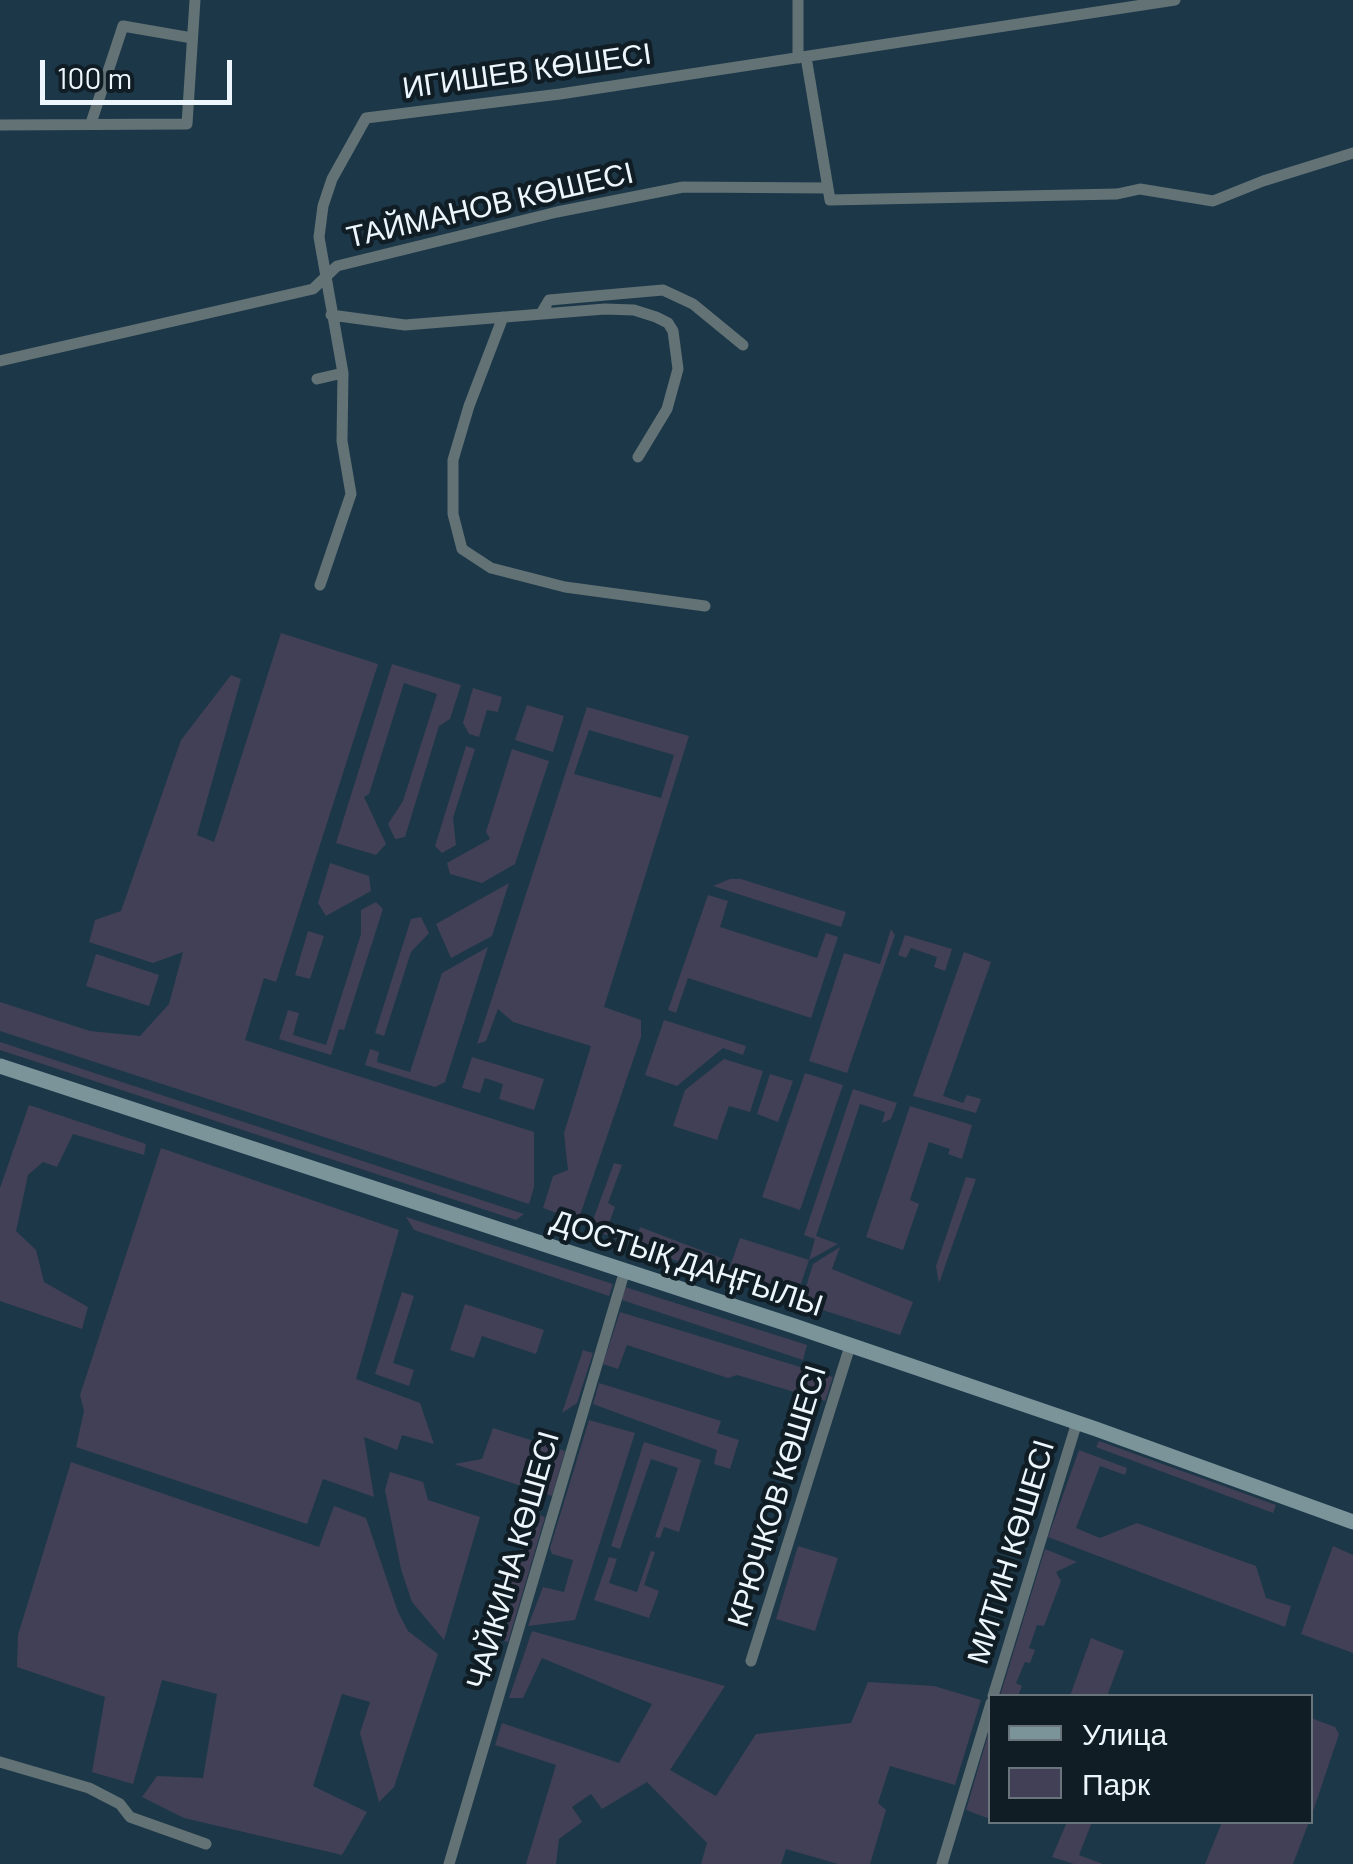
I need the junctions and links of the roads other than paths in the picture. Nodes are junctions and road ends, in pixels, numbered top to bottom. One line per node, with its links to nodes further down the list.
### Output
1 (195, 0): 5 (street)
2 (798, 0): 6 (street)
3 (1174, 0): 4 (street, ИГИШЕВ КӨШЕСІ)
4 (1125, 4): 6 (street, ИГИШЕВ КӨШЕСІ)
5 (192, 38): 7 (street); 7 (street)
6 (802, 57): 10 (street); 11 (street, ИГИШЕВ КӨШЕСІ)
7 (91, 124): 8 (street)
8 (0, 125)
9 (1353, 152): 10 (street, ТАЙМАНОВ КӨШЕСІ)
10 (828, 188): 11 (street, ТАЙМАНОВ КӨШЕСІ)
11 (325, 276): 13 (street, ИГИШЕВ КӨШЕСІ); 16 (street, ТАЙМАНОВ КӨШЕСІ)
12 (542, 312): 14 (street); 15 (street); 19 (street)
13 (331, 315): 14 (street); 17 (street, ИГИШЕВ КӨШЕСІ)
14 (503, 317): 21 (street)
15 (743, 345)
16 (0, 361)
17 (342, 373): 18 (street); 20 (street, ИГИШЕВ КӨШЕСІ)
18 (317, 379)
19 (638, 458)
20 (320, 584)
21 (705, 606)
22 (0, 1066): 23 (main road, ДОСТЫҚ ДАҢҒЫЛЫ)
23 (626, 1270): 24 (main road, ДОСТЫҚ ДАҢҒЫЛЫ); 32 (street, ЧАЙКИНА КӨШЕСІ)
24 (850, 1346): 25 (main road, ДОСТЫҚ ДАҢҒЫЛЫ); 27 (street, КРЮЧКОВ КӨШЕСІ)
25 (1077, 1422): 26 (main road, ДОСТЫҚ ДАҢҒЫЛЫ); 28 (street, МИТИН КӨШЕСІ)
26 (1353, 1522)
27 (751, 1661)
28 (994, 1694)
29 (988, 1713): 33 (street, МИТИН КӨШЕСІ)
30 (0, 1762): 31 (street)
31 (206, 1844)
32 (449, 1864)
33 (942, 1864)

